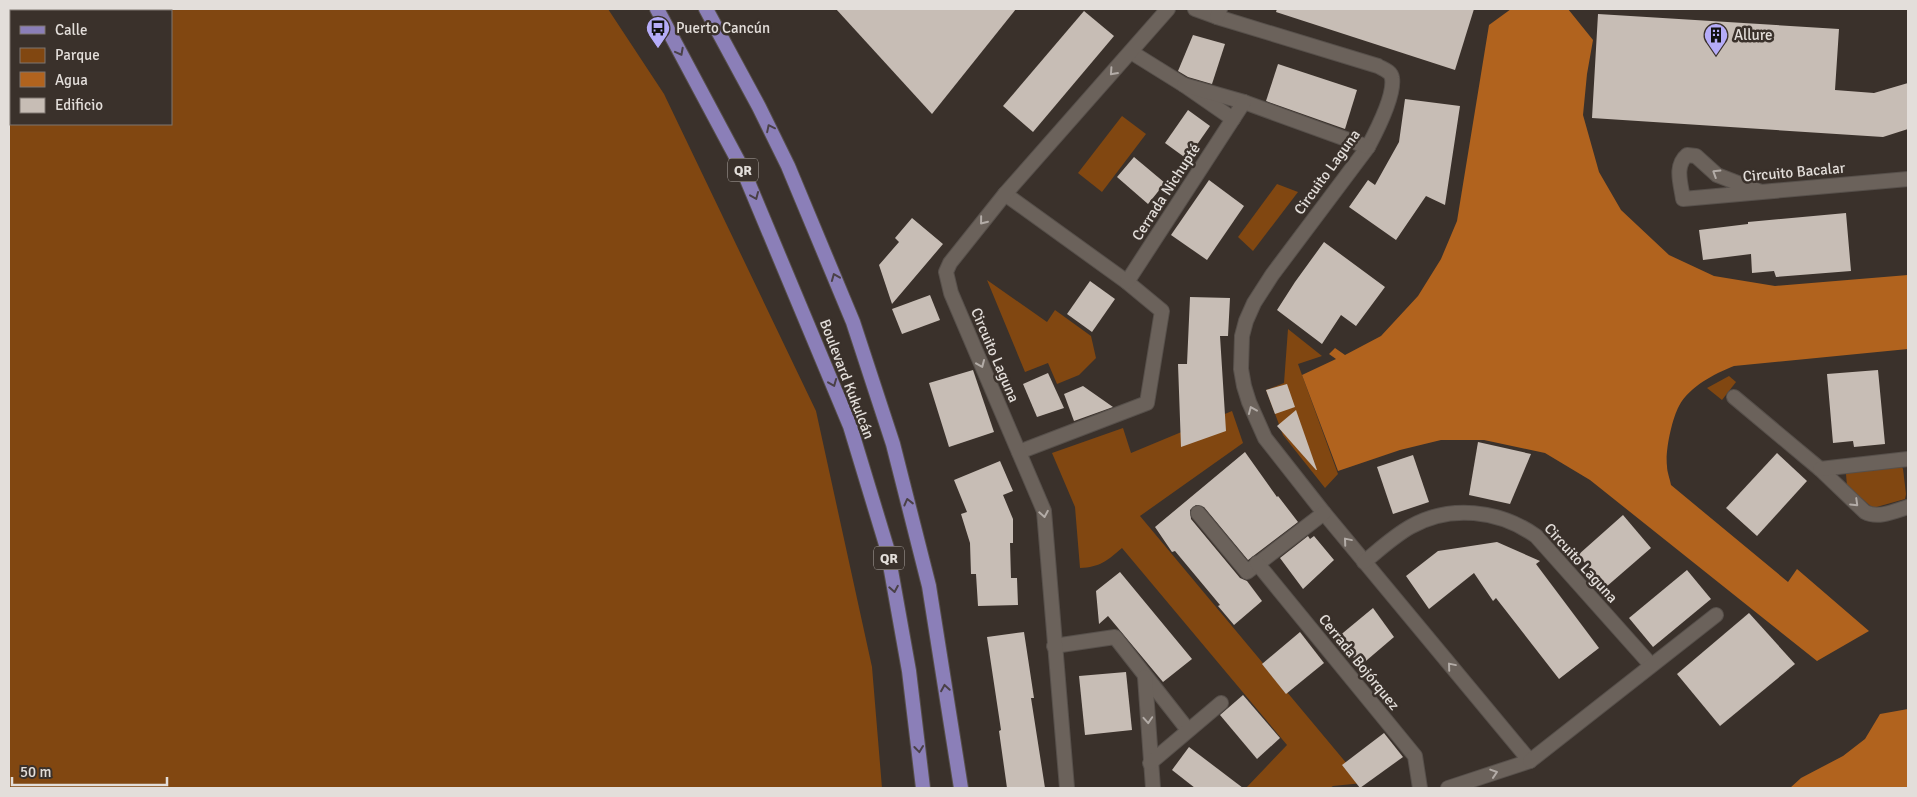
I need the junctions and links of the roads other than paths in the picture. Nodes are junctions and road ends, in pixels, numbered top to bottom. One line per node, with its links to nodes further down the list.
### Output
1 (657, 9): 32 (main road, Boulevard Kukulcán / QR, one-way to 32)
2 (706, 9): 33 (main road, Boulevard Kukulcán / QR, one-way to 2)
3 (1168, 9): 6 (street, Circuito Laguna)
4 (1195, 9): 5 (street, Circuito Laguna)
5 (1218, 13): 10 (street, Circuito Laguna)
6 (1131, 52): 7 (street); 13 (street, Circuito Laguna, one-way to 13)
7 (1184, 85): 8 (street); 9 (street)
8 (1244, 102): 9 (street, Cerrada Nichupté); 10 (street)
9 (1233, 119): 14 (street, Cerrada Nichupté)
10 (1368, 147): 21 (street, Circuito Laguna, one-way to 10)
11 (1908, 179): 12 (street, Circuito Bacalar)
12 (1761, 192): 12 (street, Circuito Bacalar, one-way to 12)
13 (1005, 194): 14 (street); 16 (street, Circuito Laguna, one-way to 16)
14 (1126, 282): 16 (street)
15 (1734, 397): 18 (street)
16 (1019, 452): 25 (street, Circuito Laguna, one-way to 25)
17 (1908, 459): 18 (street)
18 (1820, 469): 19 (street, one-way to 19)
19 (1908, 507)
20 (1198, 513): 23 (street)
21 (1324, 514): 22 (street, Circuito Laguna, one-way to 21); 23 (street)
22 (1364, 562): 26 (street, Circuito Laguna); 30 (street, Circuito Laguna, one-way to 22)
23 (1258, 563): 36 (street, Cerrada Bojórquez)
24 (1716, 615): 26 (street)
25 (1054, 646): 27 (street); 34 (street, Circuito Laguna)
26 (1651, 666): 30 (street)
27 (1145, 677): 29 (street); 31 (street, one-way to 31)
28 (1221, 702): 29 (street)
29 (1188, 730): 31 (street)
30 (1530, 761): 37 (street, one-way to 30)
31 (1150, 763): 35 (street)
32 (923, 788)
33 (961, 788)
34 (1067, 788)
35 (1153, 788)
36 (1420, 788)
37 (1448, 788)

